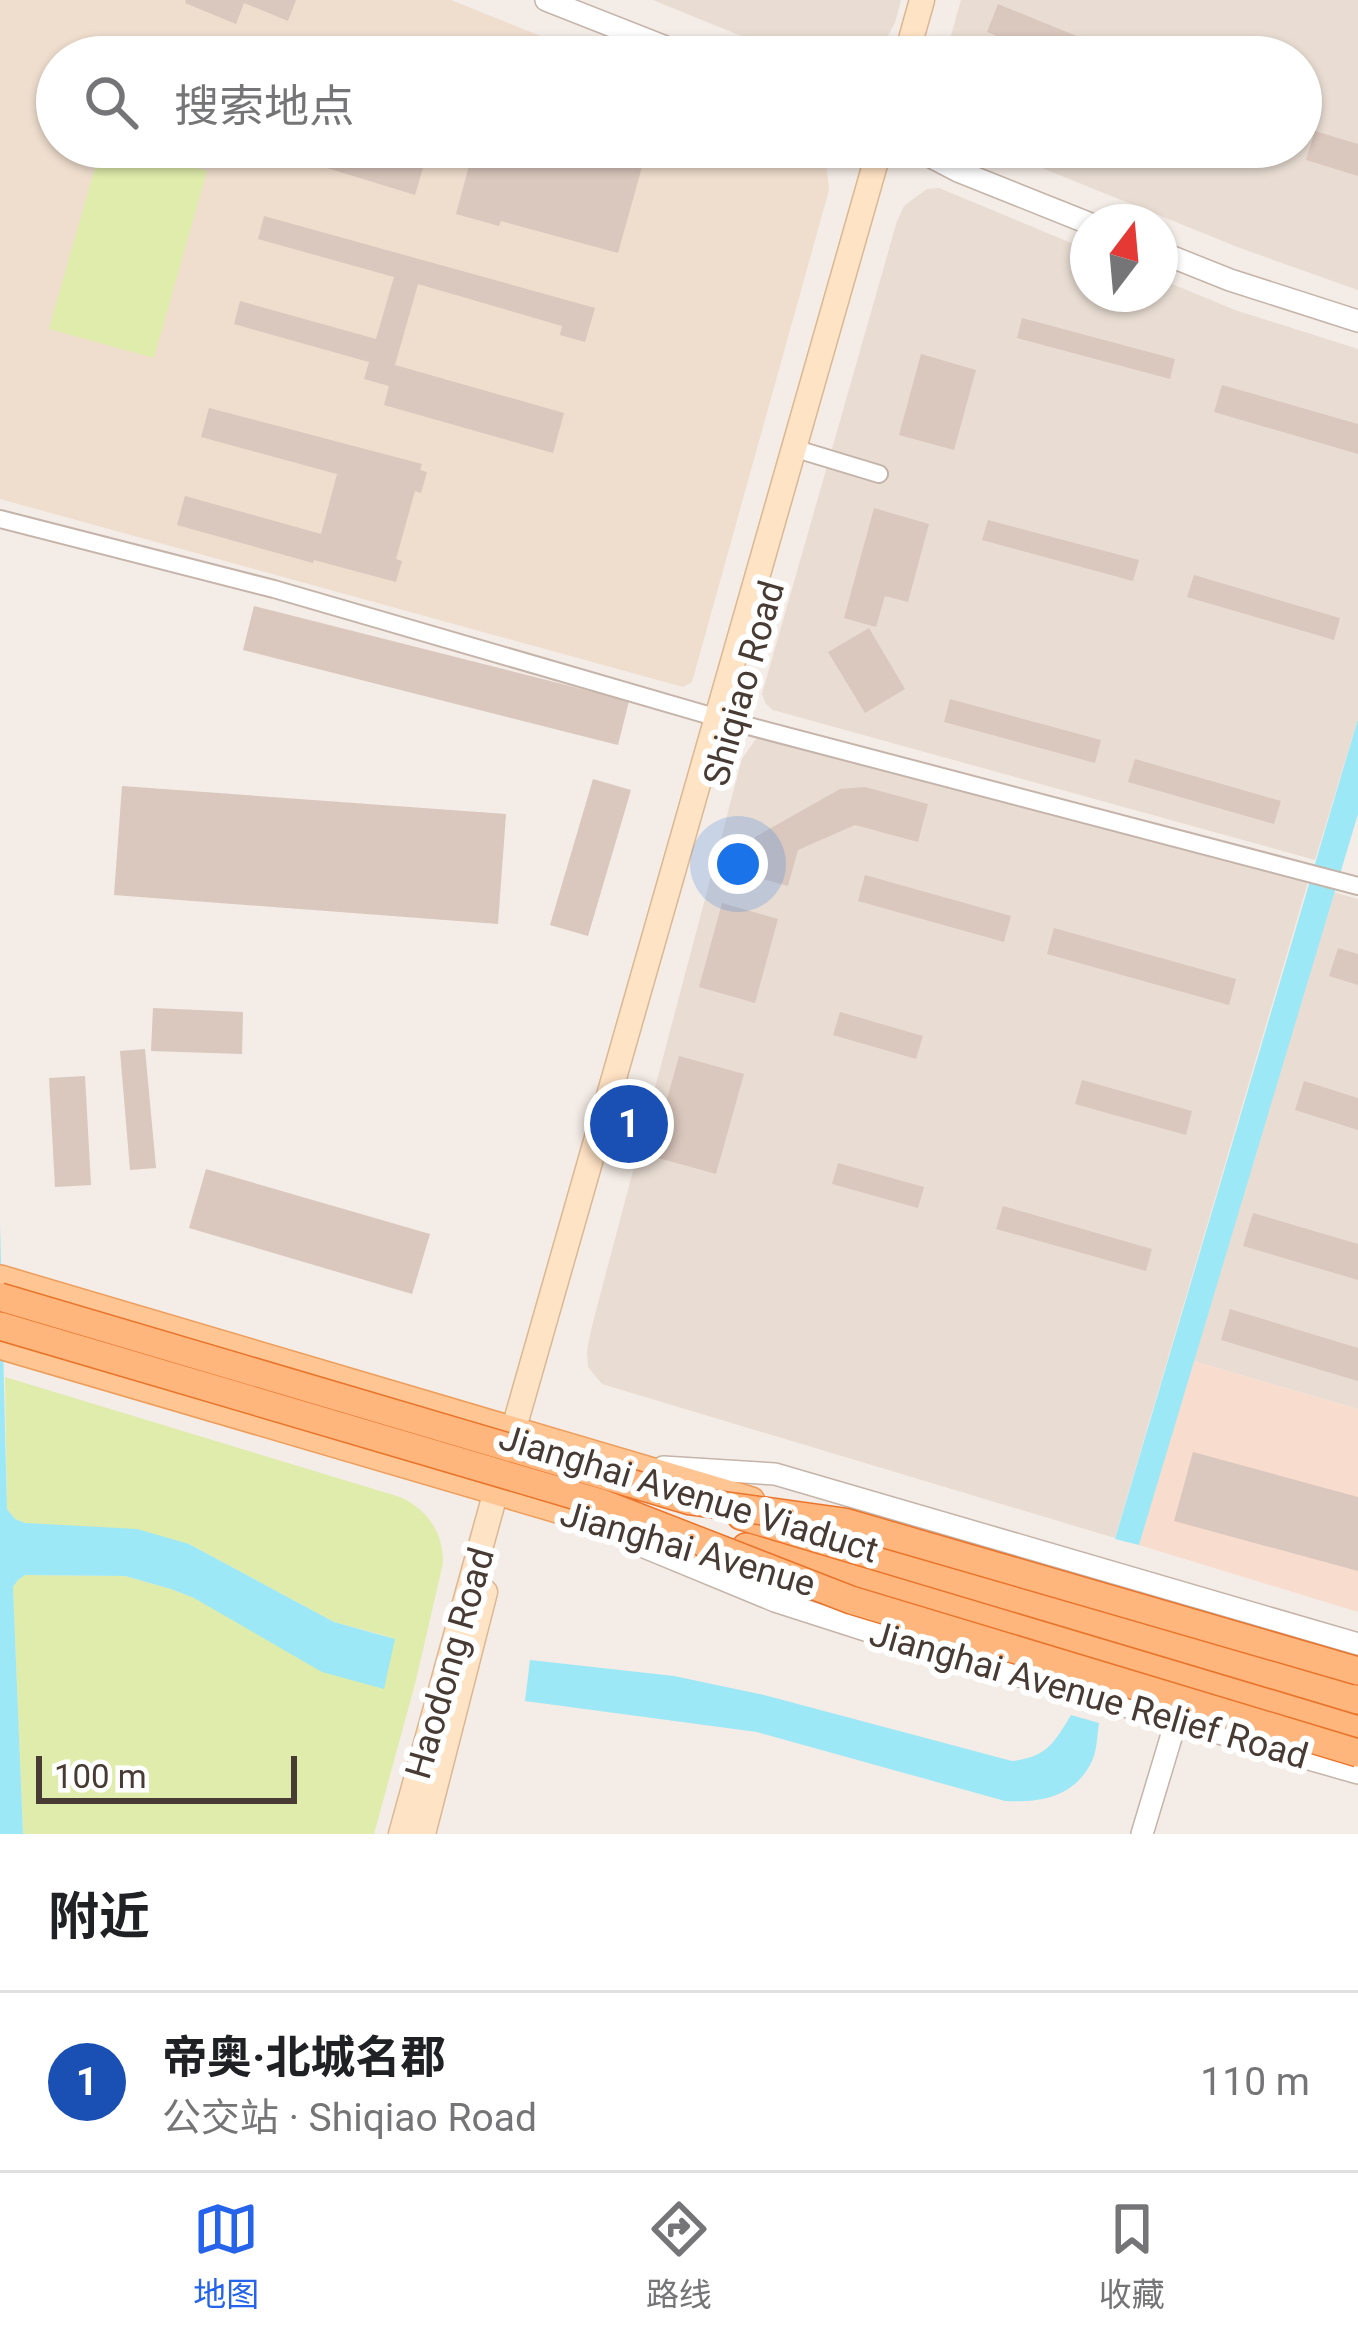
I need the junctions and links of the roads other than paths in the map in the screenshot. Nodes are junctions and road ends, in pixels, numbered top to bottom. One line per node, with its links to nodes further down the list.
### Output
1 (546, 0): 4 (street)
2 (922, 0): 5 (main road)
3 (937, 0): 6 (main road)
4 (638, 36)
5 (911, 36)
6 (927, 36)
7 (875, 168): 13 (main road, Shiqiao Road)
8 (888, 168): 13 (main road, Shiqiao Road)
9 (952, 168): 10 (street)
10 (1070, 216)
11 (1178, 259): 12 (street)
12 (1358, 321)
13 (801, 450): 14 (street); 16 (main road, Shiqiao Road)
14 (879, 474)
15 (0, 519): 16 (street)
16 (725, 720): 17 (street); 21 (main road, Shiqiao Road)
17 (1349, 884)
18 (7, 1287): 21 (main road, Jianghai Avenue); 24 (highway, Jianghai Avenue Viaduct, bridge)
19 (0, 1326): 25 (highway, Jianghai Avenue Viaduct, bridge)
20 (9, 1347): 23 (main road, Jianghai Avenue)
21 (521, 1433): 22 (main road, Jianghai Avenue); 23 (main road, Shiqiao Road)
22 (631, 1466): 27 (street); 29 (main road, Jianghai Avenue)
23 (503, 1493): 26 (main road, Jianghai Avenue); 35 (main road, Haodong Road); 36 (main road, Haodong Road)
24 (691, 1501): 28 (highway, bridge); 30 (highway, Jianghai Avenue Viaduct, bridge)
25 (604, 1504): 32 (highway, Jianghai Avenue Viaduct, bridge); 33 (highway, bridge)
26 (554, 1508): 31 (street, Jianghai Avenue Relief Road); 33 (main road, Jianghai Avenue)
27 (1358, 1644)
28 (1358, 1671)
29 (1358, 1684)
30 (1358, 1700)
31 (1176, 1721): 34 (street, Jianghai Avenue Relief Road); 37 (street)
32 (1358, 1730)
33 (1358, 1750)
34 (1358, 1773)
35 (401, 1834)
36 (423, 1834)
37 (1142, 1834)

